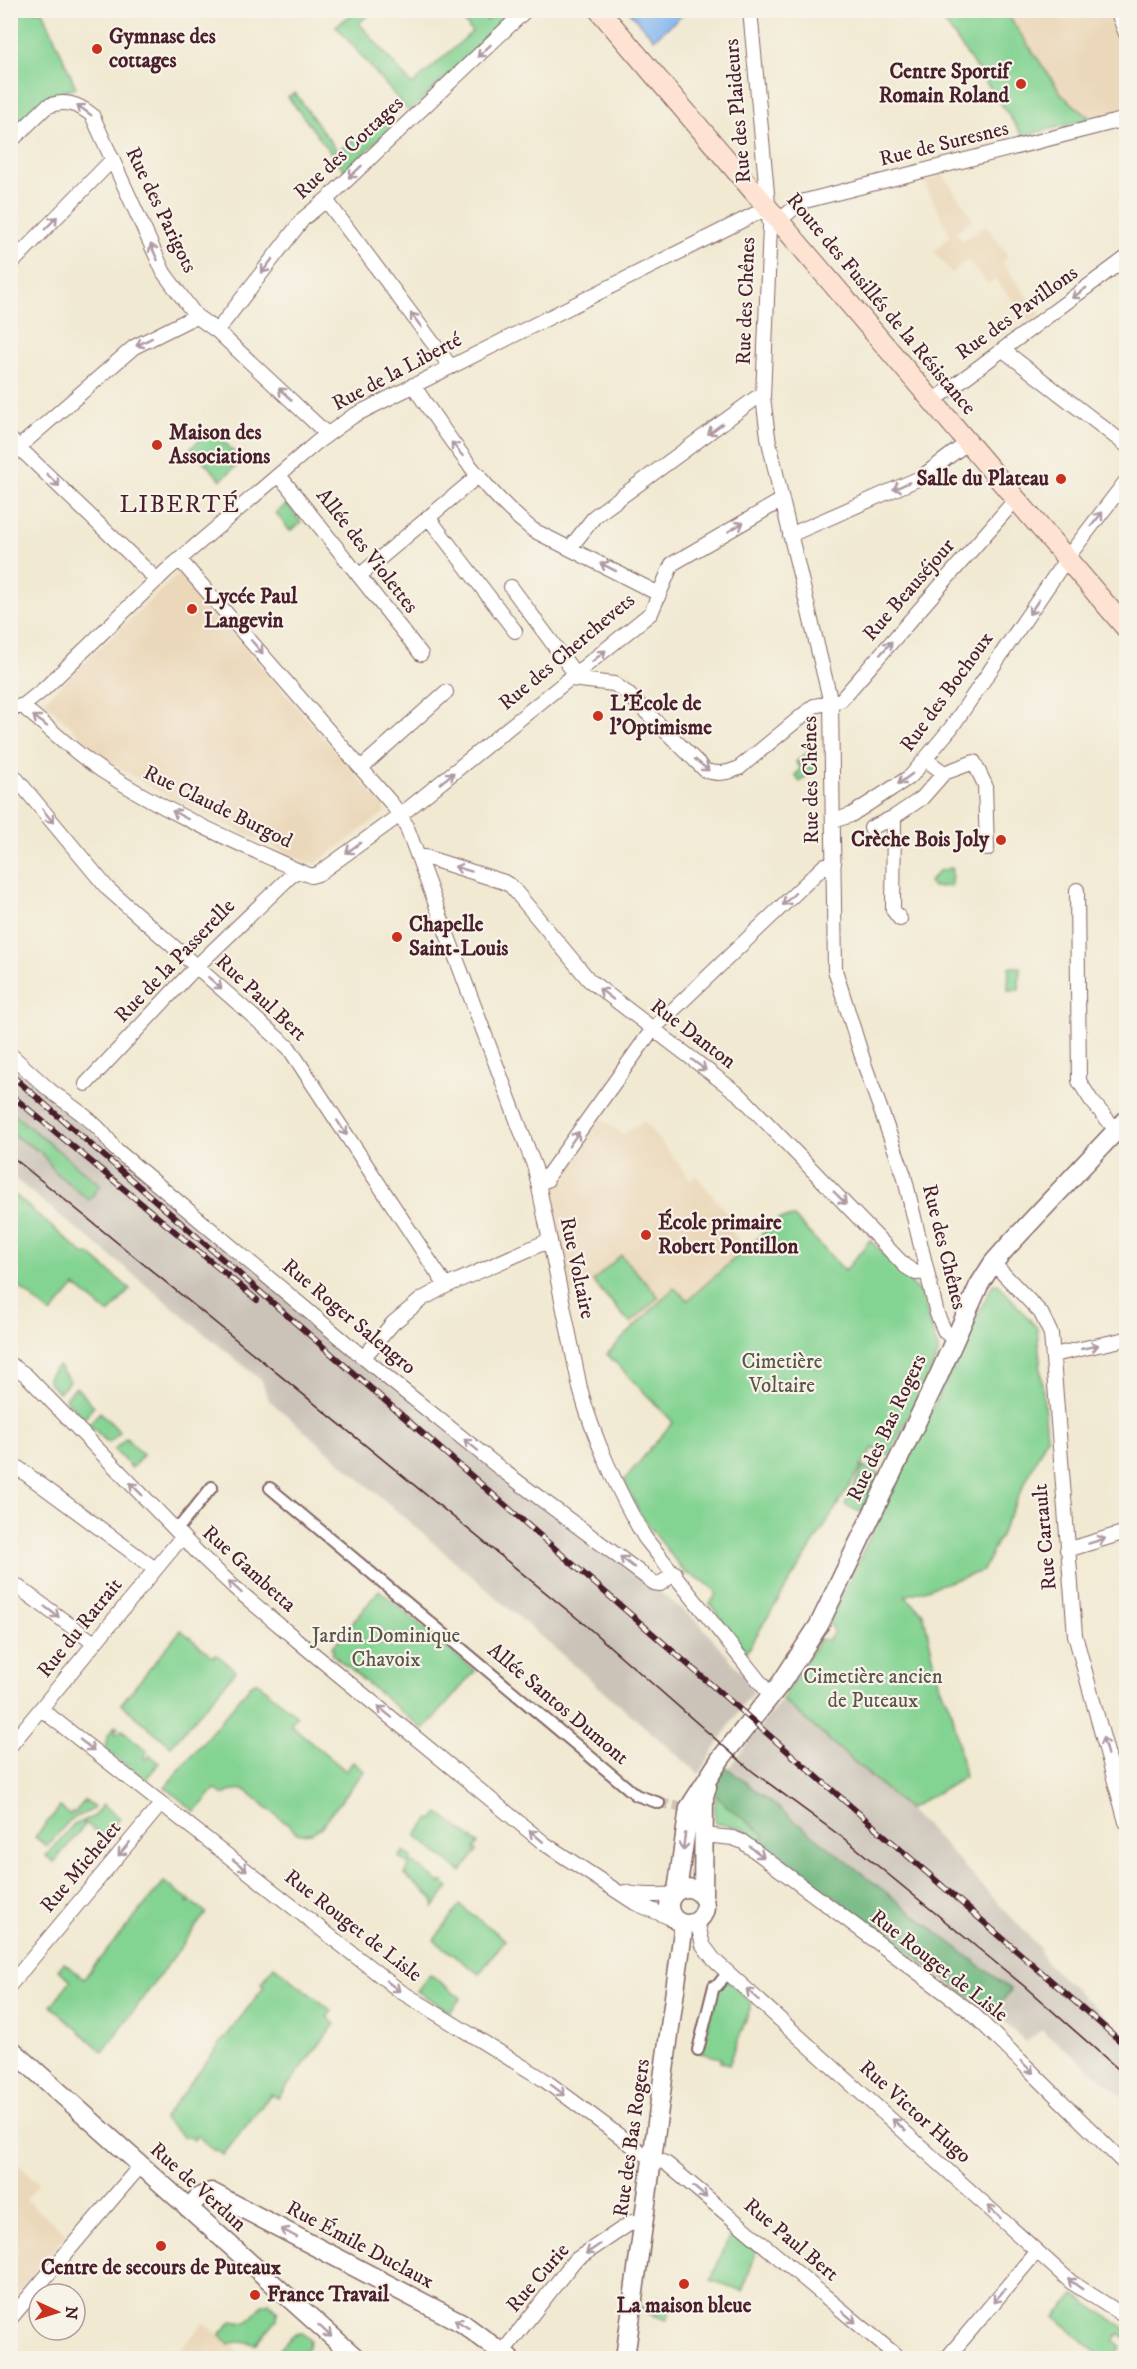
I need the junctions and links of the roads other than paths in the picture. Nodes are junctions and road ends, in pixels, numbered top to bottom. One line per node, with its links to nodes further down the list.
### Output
1 (526, 10): 9 (street, Rue des Cottages, one-way to 9)
2 (599, 10): 10 (main road, Route des Fusillés de la Résistance)
3 (750, 10): 10 (street, Rue des Plaideurs)
4 (1117, 10): 5 (street)
5 (1126, 34)
6 (1126, 119): 10 (street, Rue de Suresnes)
7 (10, 142): 8 (street, Rue des Parigots, one-way to 7)
8 (113, 159): 12 (street, one-way to 8); 13 (street, Rue des Parigots, one-way to 8)
9 (326, 200): 14 (street, Rue des Cottages, one-way to 14); 16 (street, one-way to 9)
10 (773, 214): 16 (street, Rue de la Liberté); 18 (street, Rue des Chênes); 19 (main road, Route des Fusillés de la Résistance)
11 (1126, 258): 15 (street, Rue des Pavillons, one-way to 15)
12 (10, 265)
13 (196, 316): 14 (street, Rue des Parigots); 21 (street, one-way to 21)
14 (217, 331): 20 (street, Rue des Parigots, one-way to 14)
15 (1003, 350): 19 (street, Rue des Pavillons); 23 (street)
16 (451, 367): 17 (street, Rue de la Liberté)
17 (413, 386): 20 (street, Rue de la Liberté); 25 (street, one-way to 17)
18 (763, 397): 28 (street, Rue des Chênes); 31 (street, one-way to 31)
19 (932, 402): 22 (main road, Route des Fusillés de la Résistance)
20 (327, 434): 24 (street, Rue de la Liberté)
21 (15, 443): 35 (street, one-way to 35)
22 (967, 443): 27 (main road, Route des Fusillés de la Résistance); 30 (street, one-way to 30)
23 (1126, 445)
24 (279, 475): 33 (street, Rue de la Liberté); 34 (street, Allée des Violettes)
25 (479, 475): 29 (street); 31 (street)
26 (1126, 481): 32 (street, Rue des Bochoux, one-way to 26)
27 (1016, 499): 32 (main road, Route des Fusillés de la Résistance); 43 (street, Rue Beauséjour, one-way to 27)
28 (782, 500): 30 (street, Rue des Chênes); 37 (street, Rue des Cherchevets, one-way to 28)
29 (428, 517): 34 (street); 39 (street)
30 (790, 535): 43 (street, Rue des Chênes)
31 (570, 548): 37 (street, one-way to 31)
32 (1067, 558): 38 (main road, Route des Fusillés de la Résistance); 45 (street, Rue des Bochoux, one-way to 45)
33 (180, 560): 35 (street, Rue de la Liberté); 46 (street, Rue Voltaire, one-way to 46)
34 (359, 576): 40 (street, Allée des Violettes)
35 (157, 580): 44 (street, Rue de la Liberté)
36 (511, 587): 41 (street)
37 (660, 594): 41 (street, Rue des Cherchevets, one-way to 37)
38 (1126, 628)
39 (515, 631)
40 (420, 654)
41 (574, 677): 43 (street, Rue Beauséjour, one-way to 43); 49 (street, Rue des Cherchevets, one-way to 41)
42 (446, 692): 46 (street)
43 (831, 703): 51 (street, Rue des Chênes)
44 (17, 707): 56 (street, Rue Claude Burgod, one-way to 44)
45 (926, 759): 48 (street); 51 (street, Rue des Bochoux, one-way to 51)
46 (361, 768): 49 (street, Rue Voltaire)
47 (10, 771): 59 (street, Rue Paul Bert, one-way to 59)
48 (944, 773): 50 (street); 53 (street)
49 (400, 814): 54 (street, Rue Voltaire); 56 (street, Rue Claude Burgod, one-way to 56)
50 (894, 817): 52 (street); 58 (street)
51 (833, 821): 55 (street, Rue des Chênes)
52 (871, 828)
53 (987, 849)
54 (419, 859): 60 (street, Rue Danton, one-way to 54); 64 (street, Rue Voltaire)
55 (834, 863): 60 (street, one-way to 60); 67 (street, Rue des Chênes)
56 (297, 870): 59 (street, Rue de la Passerelle)
57 (1077, 890): 63 (street)
58 (900, 919)
59 (196, 967): 62 (street, Rue de la Passerelle); 68 (street, Rue Paul Bert, one-way to 68)
60 (652, 1030): 64 (street, one-way to 60); 67 (street, Rue Danton, one-way to 67)
61 (10, 1054): 72 (street, Rue Roger Salengro)
62 (86, 1084)
63 (1121, 1125): 66 (street, Rue des Bas Rogers)
64 (538, 1183): 65 (street, Rue Voltaire)
65 (550, 1240): 68 (street); 81 (street, Rue Voltaire)
66 (993, 1263): 69 (street, Rue des Bas Rogers); 71 (street, Rue Cartault)
67 (926, 1272): 69 (street, Rue des Chênes)
68 (446, 1286): 72 (street)
69 (954, 1339): 84 (street, Rue des Bas Rogers)
70 (1126, 1339): 71 (street, one-way to 70)
71 (1053, 1354): 79 (street, Rue Cartault)
72 (364, 1357): 81 (street, Rue Roger Salengro, one-way to 72)
73 (10, 1364): 78 (street, Rue Gambetta, one-way to 73)
74 (10, 1462): 80 (street)
75 (212, 1487): 78 (street)
76 (270, 1488): 88 (street, Allée Santos Dumont)
77 (1126, 1532): 79 (street, one-way to 77)
78 (179, 1534): 80 (street, Rue du Ratrait); 92 (street, Rue Gambetta, one-way to 78)
79 (1068, 1553): 90 (street, Rue Cartault, one-way to 79)
80 (155, 1569): 83 (street, Rue du Ratrait)
81 (675, 1573): 84 (street, Rue Voltaire)
82 (10, 1581): 83 (street, one-way to 83)
83 (94, 1643): 85 (street, Rue du Ratrait)
84 (771, 1696): 87 (street, Rue des Bas Rogers)
85 (40, 1709): 86 (street, Rue du Ratrait); 89 (street, Rue Rouget de Lisle, one-way to 89)
86 (10, 1746)
87 (711, 1773): 91 (street, Rue des Bas Rogers); 93 (street, Rue des Bas Rogers, one-way to 93)
88 (659, 1803)
89 (161, 1804): 97 (street, Rue Michelet, one-way to 97); 100 (street, Rue Rouget de Lisle, one-way to 100)
90 (1126, 1822)
91 (703, 1836): 94 (street, Rue des Bas Rogers); 101 (street, Rue Rouget de Lisle, one-way to 101)
92 (591, 1875): 93 (street, Rue Gambetta); 95 (street, Rue Gambetta)
93 (675, 1893): 94 (street); 95 (street)
94 (703, 1898): 95 (street)
95 (685, 1921): 96 (street, Rue Victor Hugo); 100 (street, Rue des Bas Rogers)
96 (728, 1972): 99 (street); 105 (street, Rue Victor Hugo, one-way to 96)
97 (10, 1985)
98 (10, 2048): 102 (street, Rue de Verdun)
99 (698, 2050)
100 (653, 2158): 104 (street, Rue des Bas Rogers); 111 (street, Rue Paul Bert, one-way to 111)
101 (1126, 2164)
102 (141, 2165): 103 (street, Rue de Verdun); 107 (street)
103 (188, 2208): 108 (street, Rue Émile Duclaux, one-way to 103); 109 (street, Rue de Verdun, one-way to 109)
104 (643, 2223): 108 (street, Rue Curie, one-way to 108); 110 (street, Rue des Bas Rogers)
105 (1037, 2251): 106 (street, Rue Victor Hugo, one-way to 105); 112 (street, one-way to 112)
106 (1126, 2317)
107 (10, 2319)
108 (506, 2356)
109 (356, 2358)
110 (625, 2358)
111 (899, 2358)
112 (947, 2358)

